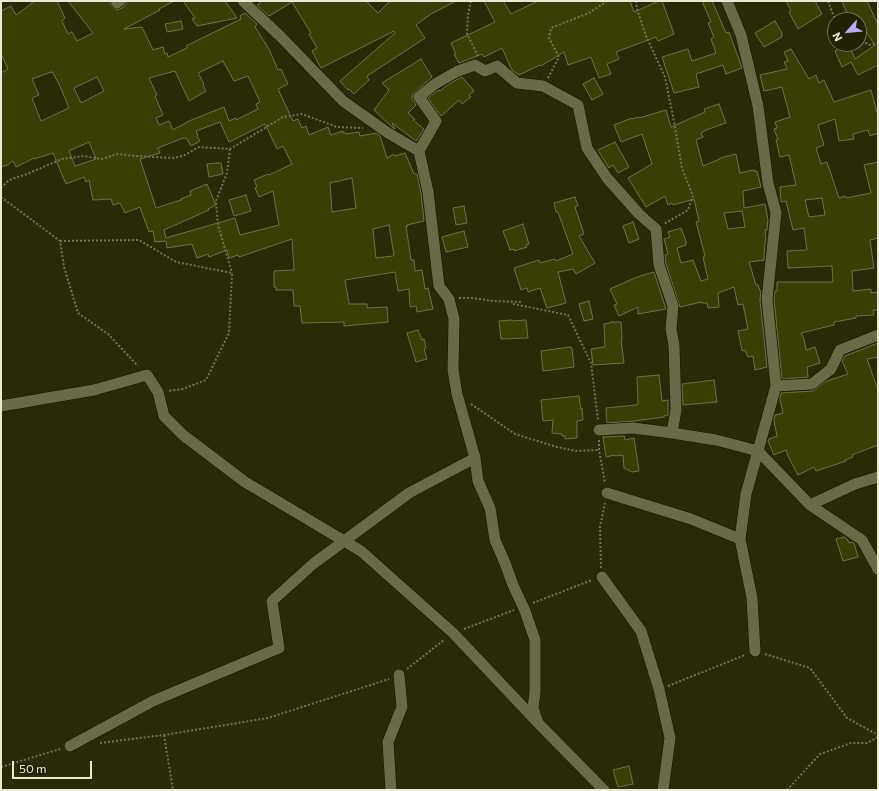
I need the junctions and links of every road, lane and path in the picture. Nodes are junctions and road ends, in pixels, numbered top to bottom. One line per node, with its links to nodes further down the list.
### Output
1 (116, 1): 2 (street)
2 (120, 1)
3 (243, 1): 16 (street)
4 (471, 1): 12 (path)
5 (608, 1): 13 (path)
6 (636, 1): 19 (path)
7 (727, 1): 26 (street)
8 (828, 1): 9 (path)
9 (832, 12)
10 (878, 43): 11 (path)
11 (867, 44)
12 (485, 71): 13 (street); 16 (street)
13 (543, 86): 19 (street)
14 (368, 129): 15 (path)
15 (230, 149): 17 (path); 21 (path)
16 (419, 151): 22 (street)
17 (1, 188)
18 (1, 197): 20 (path)
19 (656, 229): 31 (street)
20 (60, 241): 21 (path); 25 (path)
21 (232, 273): 27 (path)
22 (449, 299): 23 (path); 28 (street)
23 (522, 302)
24 (878, 335): 26 (street)
25 (146, 375): 27 (street); 29 (street)
26 (776, 386): 33 (street)
27 (158, 392): 39 (street)
28 (457, 394): 32 (path); 34 (street)
29 (1, 406)
30 (599, 430): 31 (street)
31 (672, 433): 33 (street)
32 (599, 450)
33 (758, 451): 37 (street); 38 (street)
34 (475, 458): 39 (street); 45 (street)
35 (878, 477): 37 (street)
36 (607, 494): 38 (street)
37 (810, 505): 40 (street)
38 (740, 539): 42 (street)
39 (345, 541): 45 (street); 48 (street)
40 (878, 570)
41 (602, 577): 44 (street)
42 (755, 651): 44 (path); 47 (path)
43 (400, 675): 50 (street)
44 (660, 689): 52 (street)
45 (538, 722): 51 (street)
46 (164, 735): 49 (path)
47 (878, 736): 53 (path)
48 (70, 746)
49 (173, 790)
50 (391, 790)
51 (604, 790)
52 (663, 790)
53 (787, 790)

